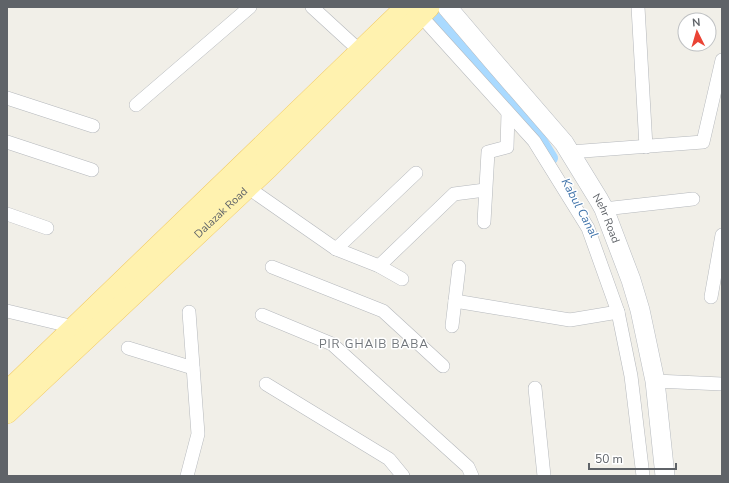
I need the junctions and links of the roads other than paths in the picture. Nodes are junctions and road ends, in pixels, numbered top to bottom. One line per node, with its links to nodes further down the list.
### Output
1 (250, 7): 9 (street)
2 (312, 7): 6 (street)
3 (448, 7): 14 (main road, Nehr Road)
4 (638, 7): 13 (street)
5 (419, 10): 6 (main road, Dalazak Road); 10 (street); 17 (main road, Dalazak Road)
6 (360, 50): 37 (main road, Dalazak Road)
7 (722, 60): 13 (street)
8 (7, 98): 11 (street)
9 (136, 106)
10 (508, 113): 18 (street); 34 (street)
11 (93, 126)
12 (7, 142): 15 (street)
13 (646, 147): 14 (street)
14 (570, 152): 20 (main road, Nehr Road)
15 (92, 170)
16 (416, 173): 25 (street)
17 (248, 187): 25 (street); 37 (main road, Dalazak Road)
18 (485, 190): 22 (street); 26 (street)
19 (693, 199): 20 (street)
20 (604, 209): 41 (main road, Nehr Road)
21 (7, 214): 23 (street)
22 (484, 222)
23 (47, 228)
24 (722, 235): 30 (street)
25 (336, 249): 26 (street)
26 (379, 266): 29 (street)
27 (272, 267): 39 (street)
28 (459, 267): 31 (street)
29 (402, 279)
30 (712, 297)
31 (455, 301): 34 (street); 36 (street)
32 (7, 311): 37 (street)
33 (189, 312): 40 (street)
34 (618, 312): 51 (street)
35 (262, 315): 49 (street)
36 (452, 326)
37 (76, 333): 45 (main road, Dalazak Road); 46 (main road, Dalazak Road)
38 (128, 348): 40 (street)
39 (443, 366)
40 (193, 368): 47 (street)
41 (655, 382): 43 (street); 52 (main road, Nehr Road)
42 (266, 384): 48 (street)
43 (722, 384)
44 (535, 388): 50 (street)
45 (7, 392)
46 (7, 413)
47 (187, 476)
48 (403, 476)
49 (472, 476)
50 (544, 476)
51 (643, 476)
52 (665, 476)

